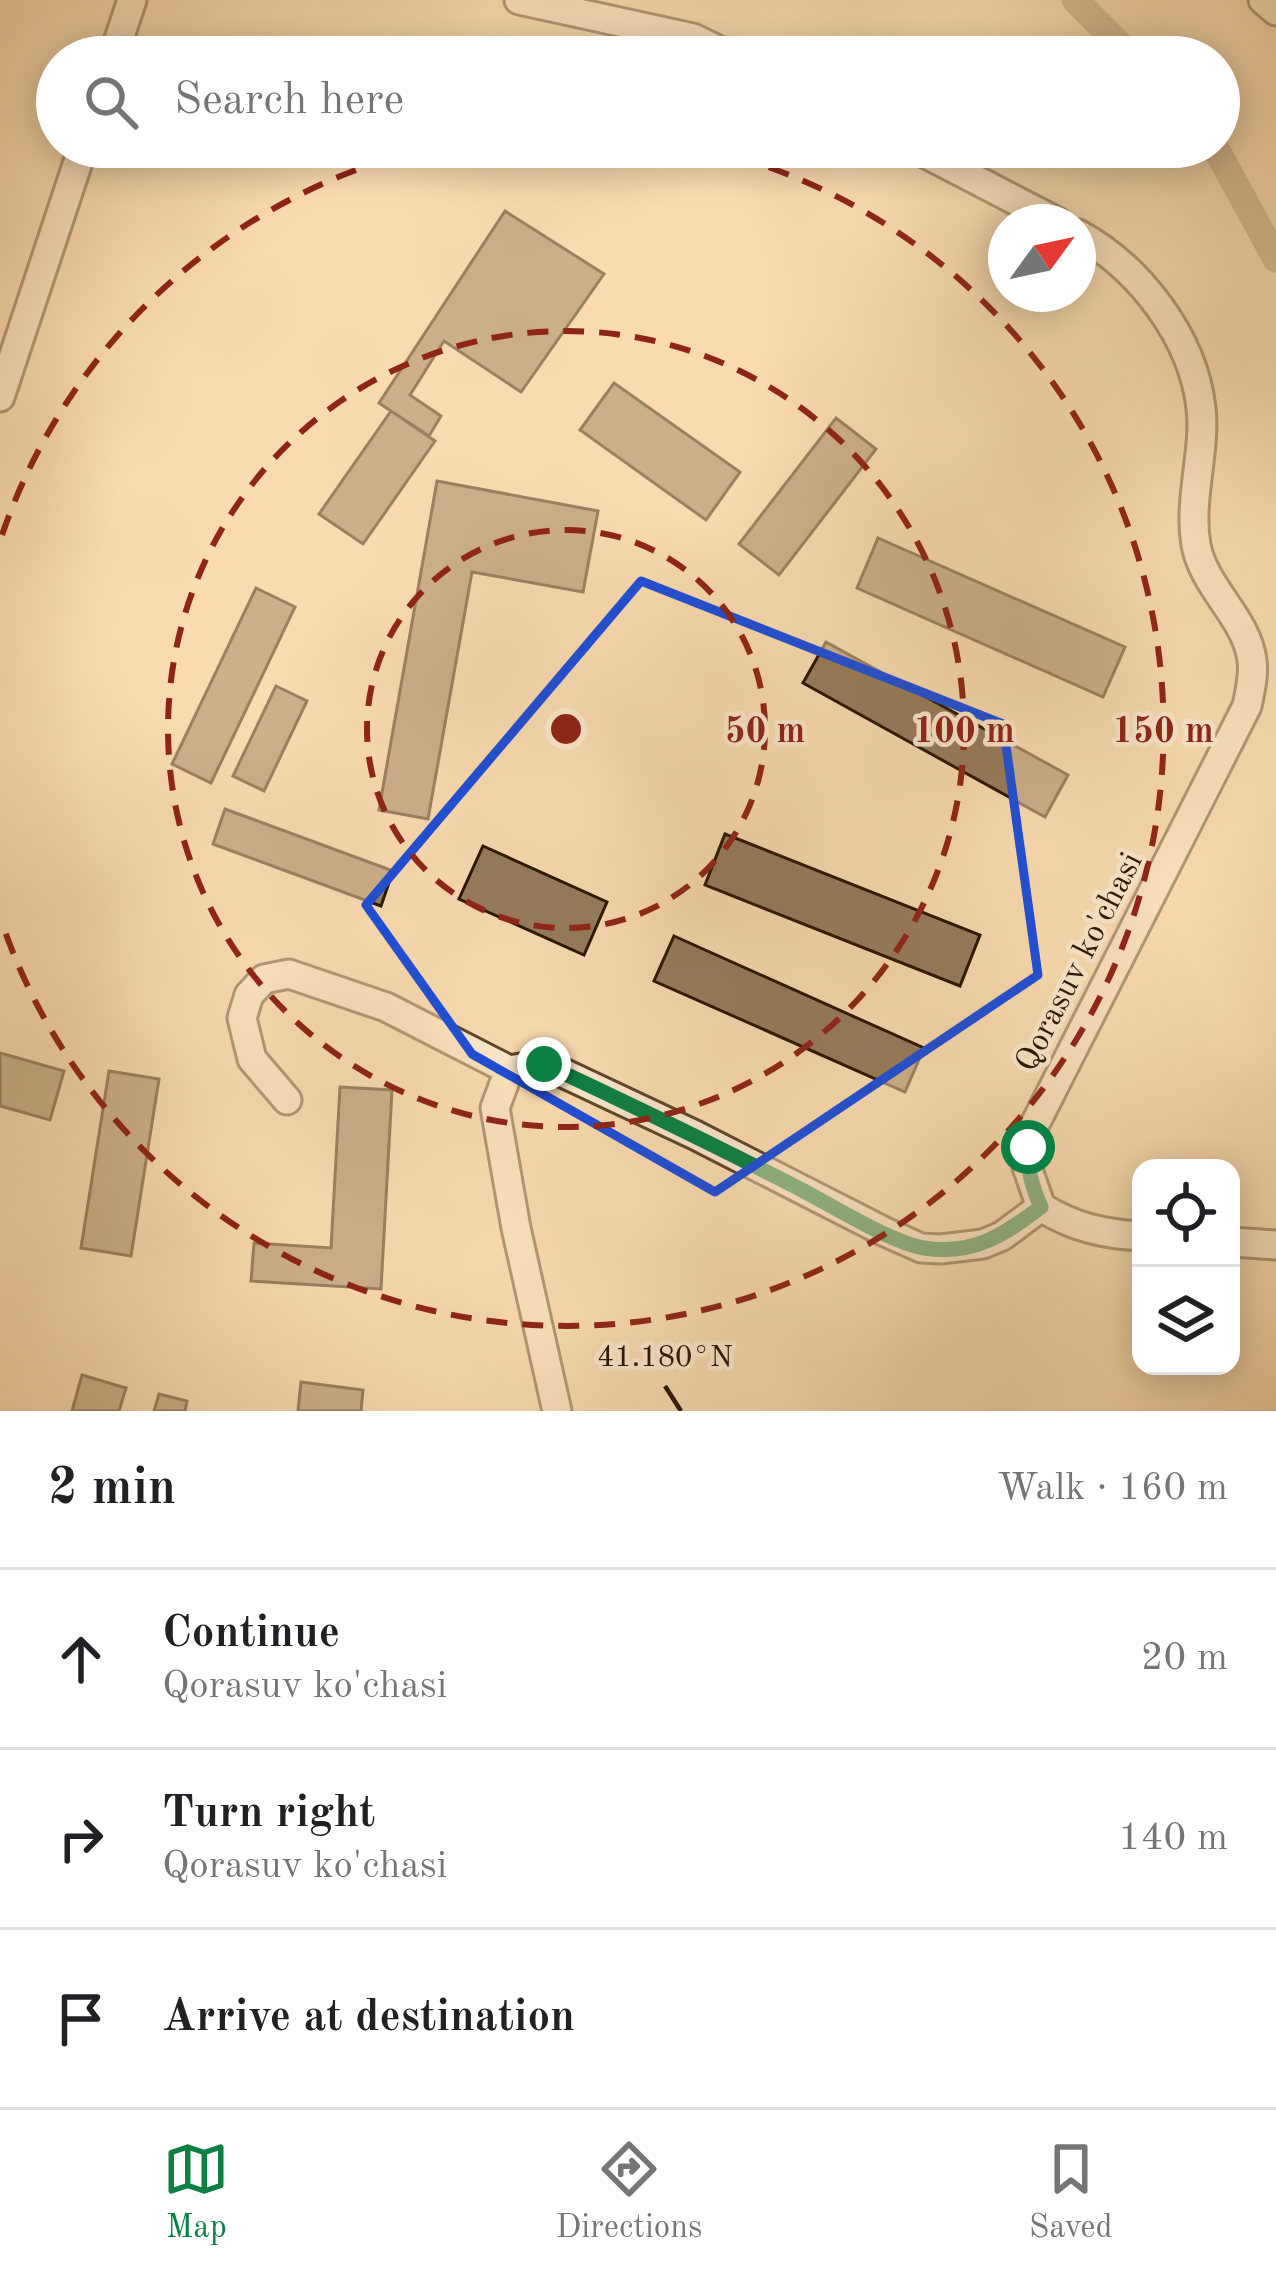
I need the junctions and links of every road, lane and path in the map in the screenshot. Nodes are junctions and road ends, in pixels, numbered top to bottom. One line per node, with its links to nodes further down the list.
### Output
1 (132, 0): 5 (street)
2 (519, 0): 6 (street)
3 (1263, 0): 4 (street)
4 (1276, 11)
5 (120, 36)
6 (685, 36)
7 (76, 168): 11 (street)
8 (953, 168): 9 (street)
9 (1022, 204)
10 (1096, 245): 14 (street, Qorasuv ko'chasi)
11 (1, 390)
12 (509, 1070): 13 (street); 14 (street); 18 (street)
13 (286, 1100)
14 (1041, 1207): 15 (street)
15 (1132, 1236)
16 (1240, 1243): 17 (street)
17 (1276, 1245)
18 (557, 1411)

